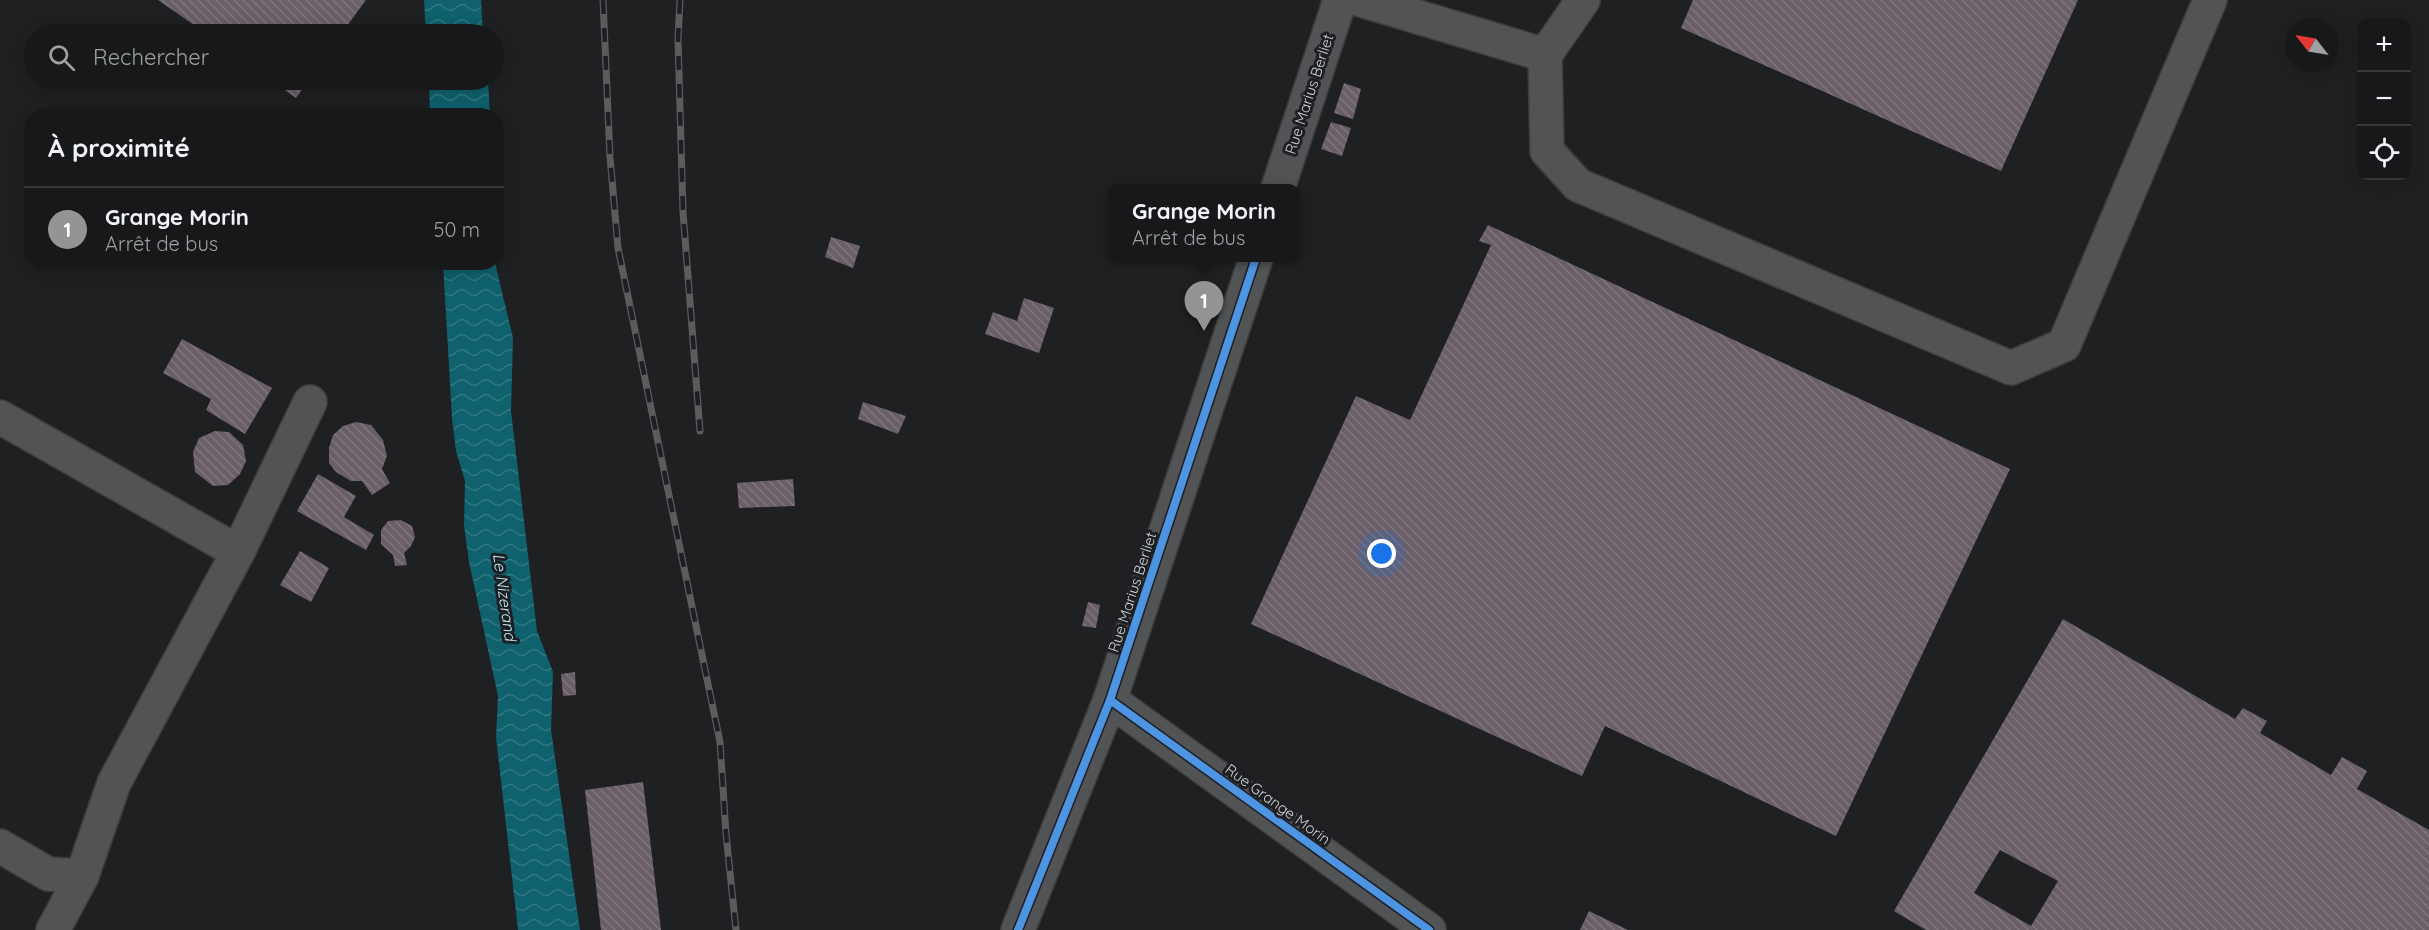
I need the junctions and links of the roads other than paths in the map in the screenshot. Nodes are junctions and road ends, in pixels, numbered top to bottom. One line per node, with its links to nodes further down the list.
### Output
1 (1340, 0): 6 (street, Rue Marius Berliet)
2 (1361, 0): 5 (street)
3 (1583, 0): 5 (street)
4 (2210, 0): 5 (street)
5 (1545, 55)
6 (1280, 184)
7 (1255, 262): 11 (street, Rue Marius Berliet)
8 (310, 402): 10 (street)
9 (0, 417): 10 (street)
10 (238, 552): 13 (street)
11 (1110, 700): 15 (street, Rue Marius Berliet); 16 (street, Rue Grange Morin)
12 (0, 846): 13 (street)
13 (82, 876): 14 (street)
14 (53, 930)
15 (1018, 930)
16 (1429, 930)

